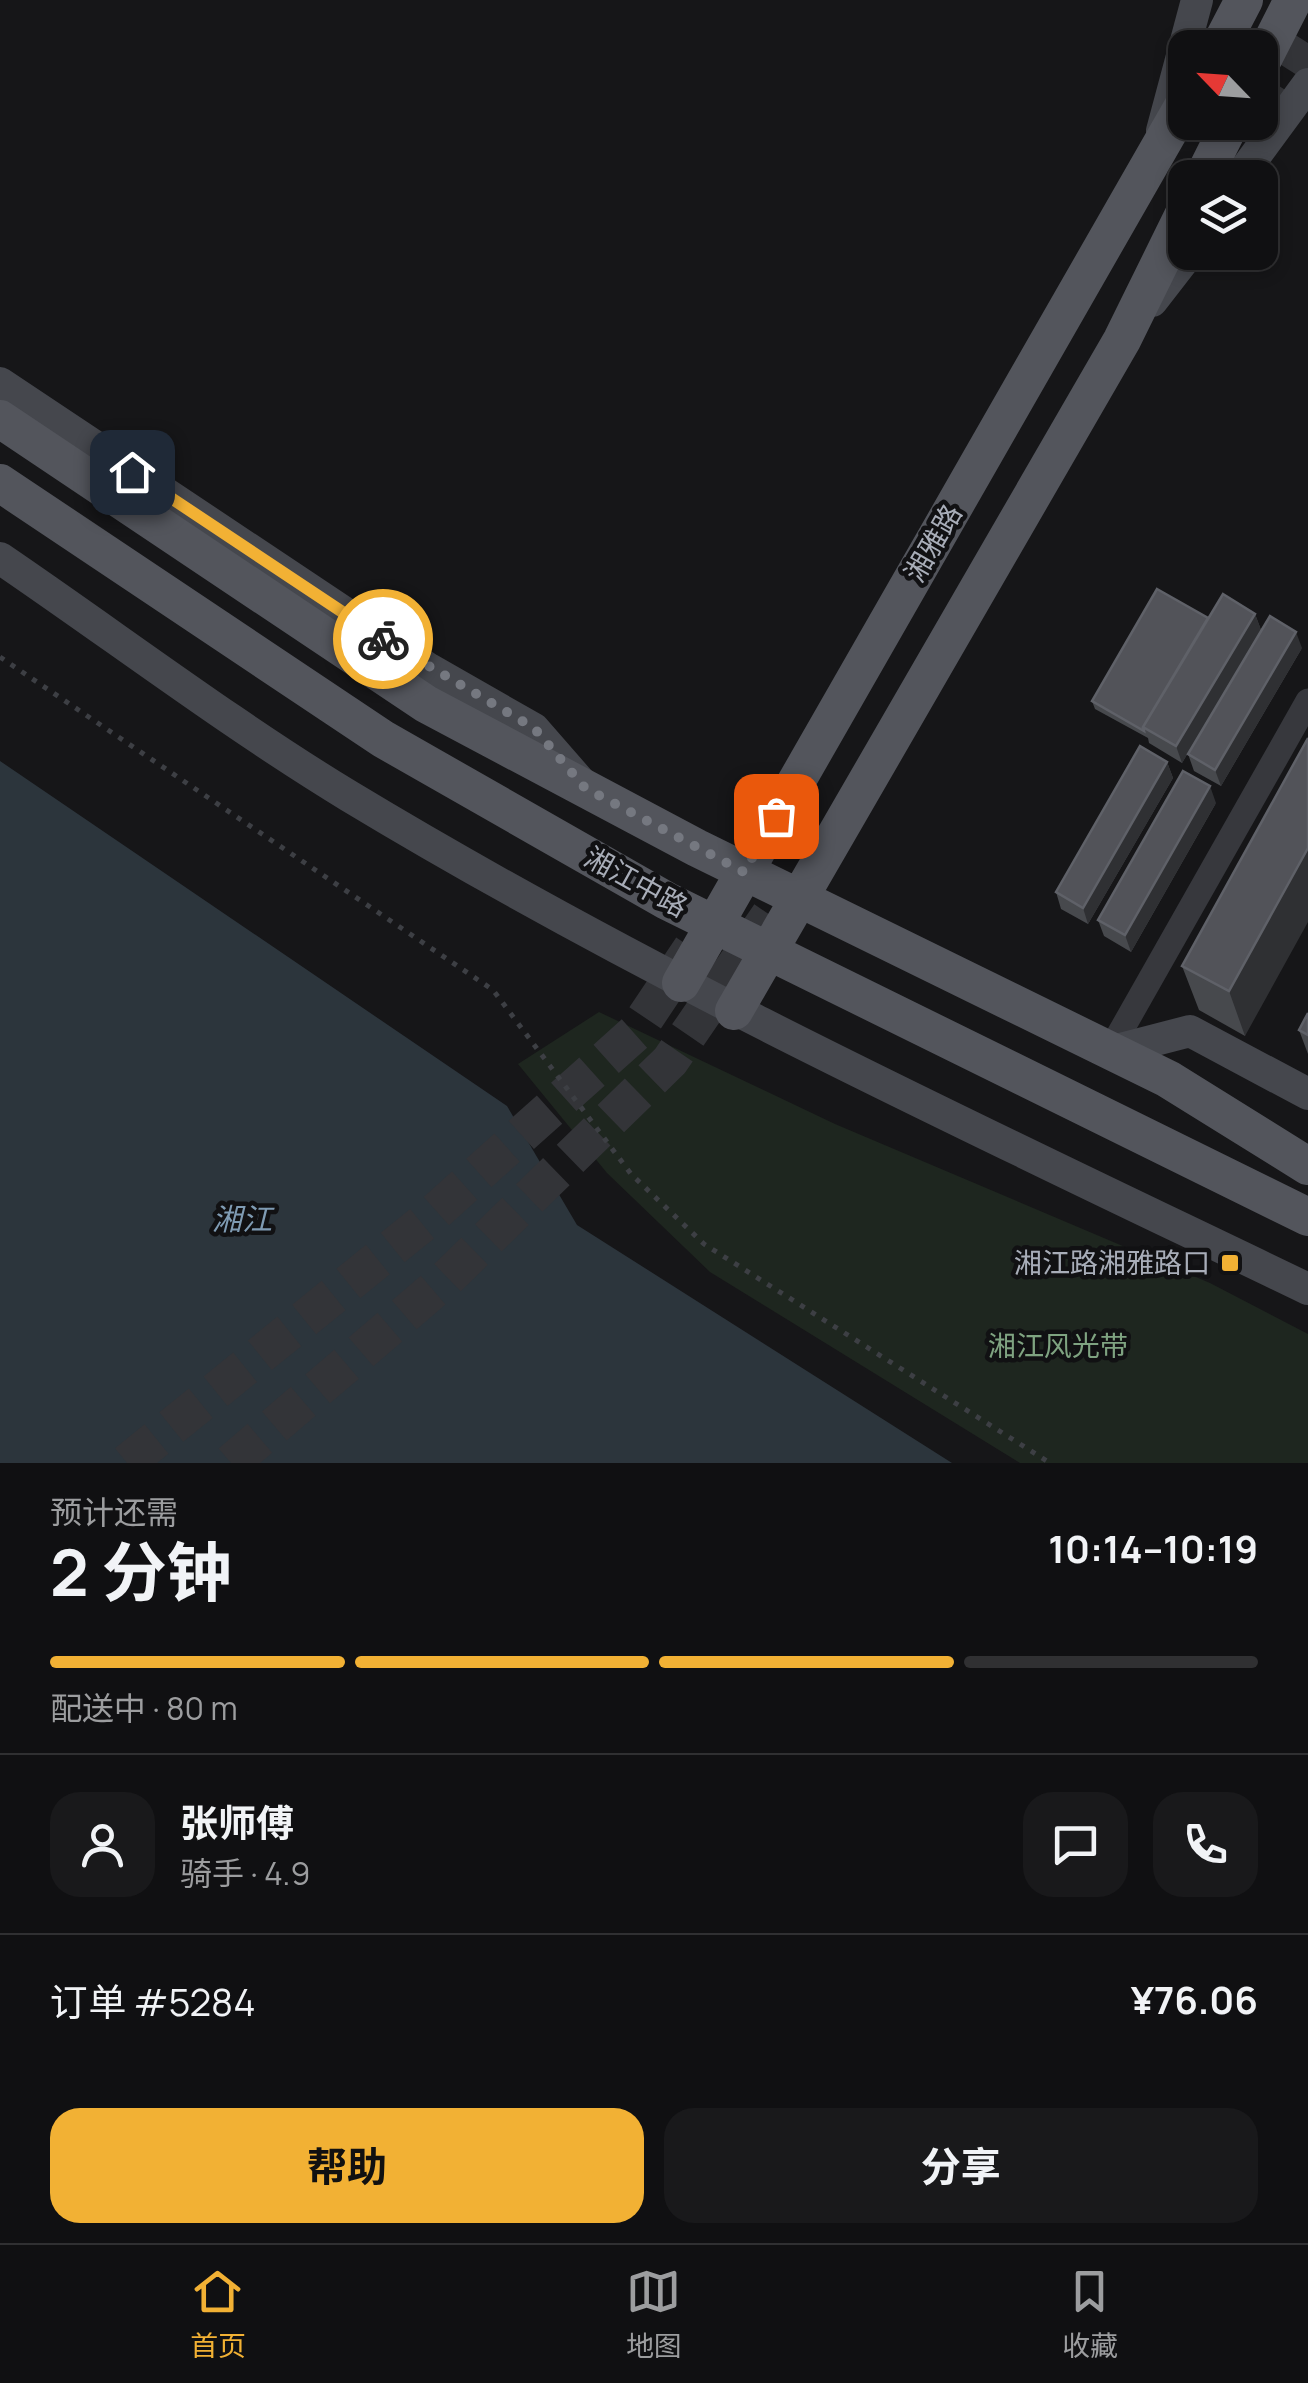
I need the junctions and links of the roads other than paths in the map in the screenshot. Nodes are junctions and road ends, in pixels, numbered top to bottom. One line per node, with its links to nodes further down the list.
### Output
1 (1197, 0): 8 (street)
2 (1244, 0): 4 (main road)
3 (1293, 0): 5 (main road)
4 (1228, 30)
5 (1278, 30)
6 (1308, 84): 9 (street)
7 (1168, 132): 8 (main road, 湘雅路)
8 (1158, 148): 19 (main road, 湘雅路)
9 (1252, 160)
10 (1168, 247): 12 (main road)
11 (1176, 270): 12 (street)
12 (1122, 340): 20 (main road)
13 (0, 384): 18 (street)
14 (0, 418): 18 (main road)
15 (0, 483): 21 (main road, 湘江中路)
16 (0, 558): 23 (street)
17 (1308, 701): 25 (street)
18 (585, 788): 19 (main road)
19 (744, 872): 20 (main road); 21 (main road, 湘雅路)
20 (799, 900): 22 (main road); 25 (main road)
21 (714, 924): 22 (main road, 湘江中路); 23 (main road, 湘雅路)
22 (768, 951): 24 (main road); 28 (main road, 湘江中路)
23 (681, 983): 24 (street)
24 (734, 1010): 29 (street)
25 (1110, 1052): 26 (street); 27 (main road)
26 (1308, 1094)
27 (1308, 1166)
28 (1308, 1217)
29 (1308, 1289)

